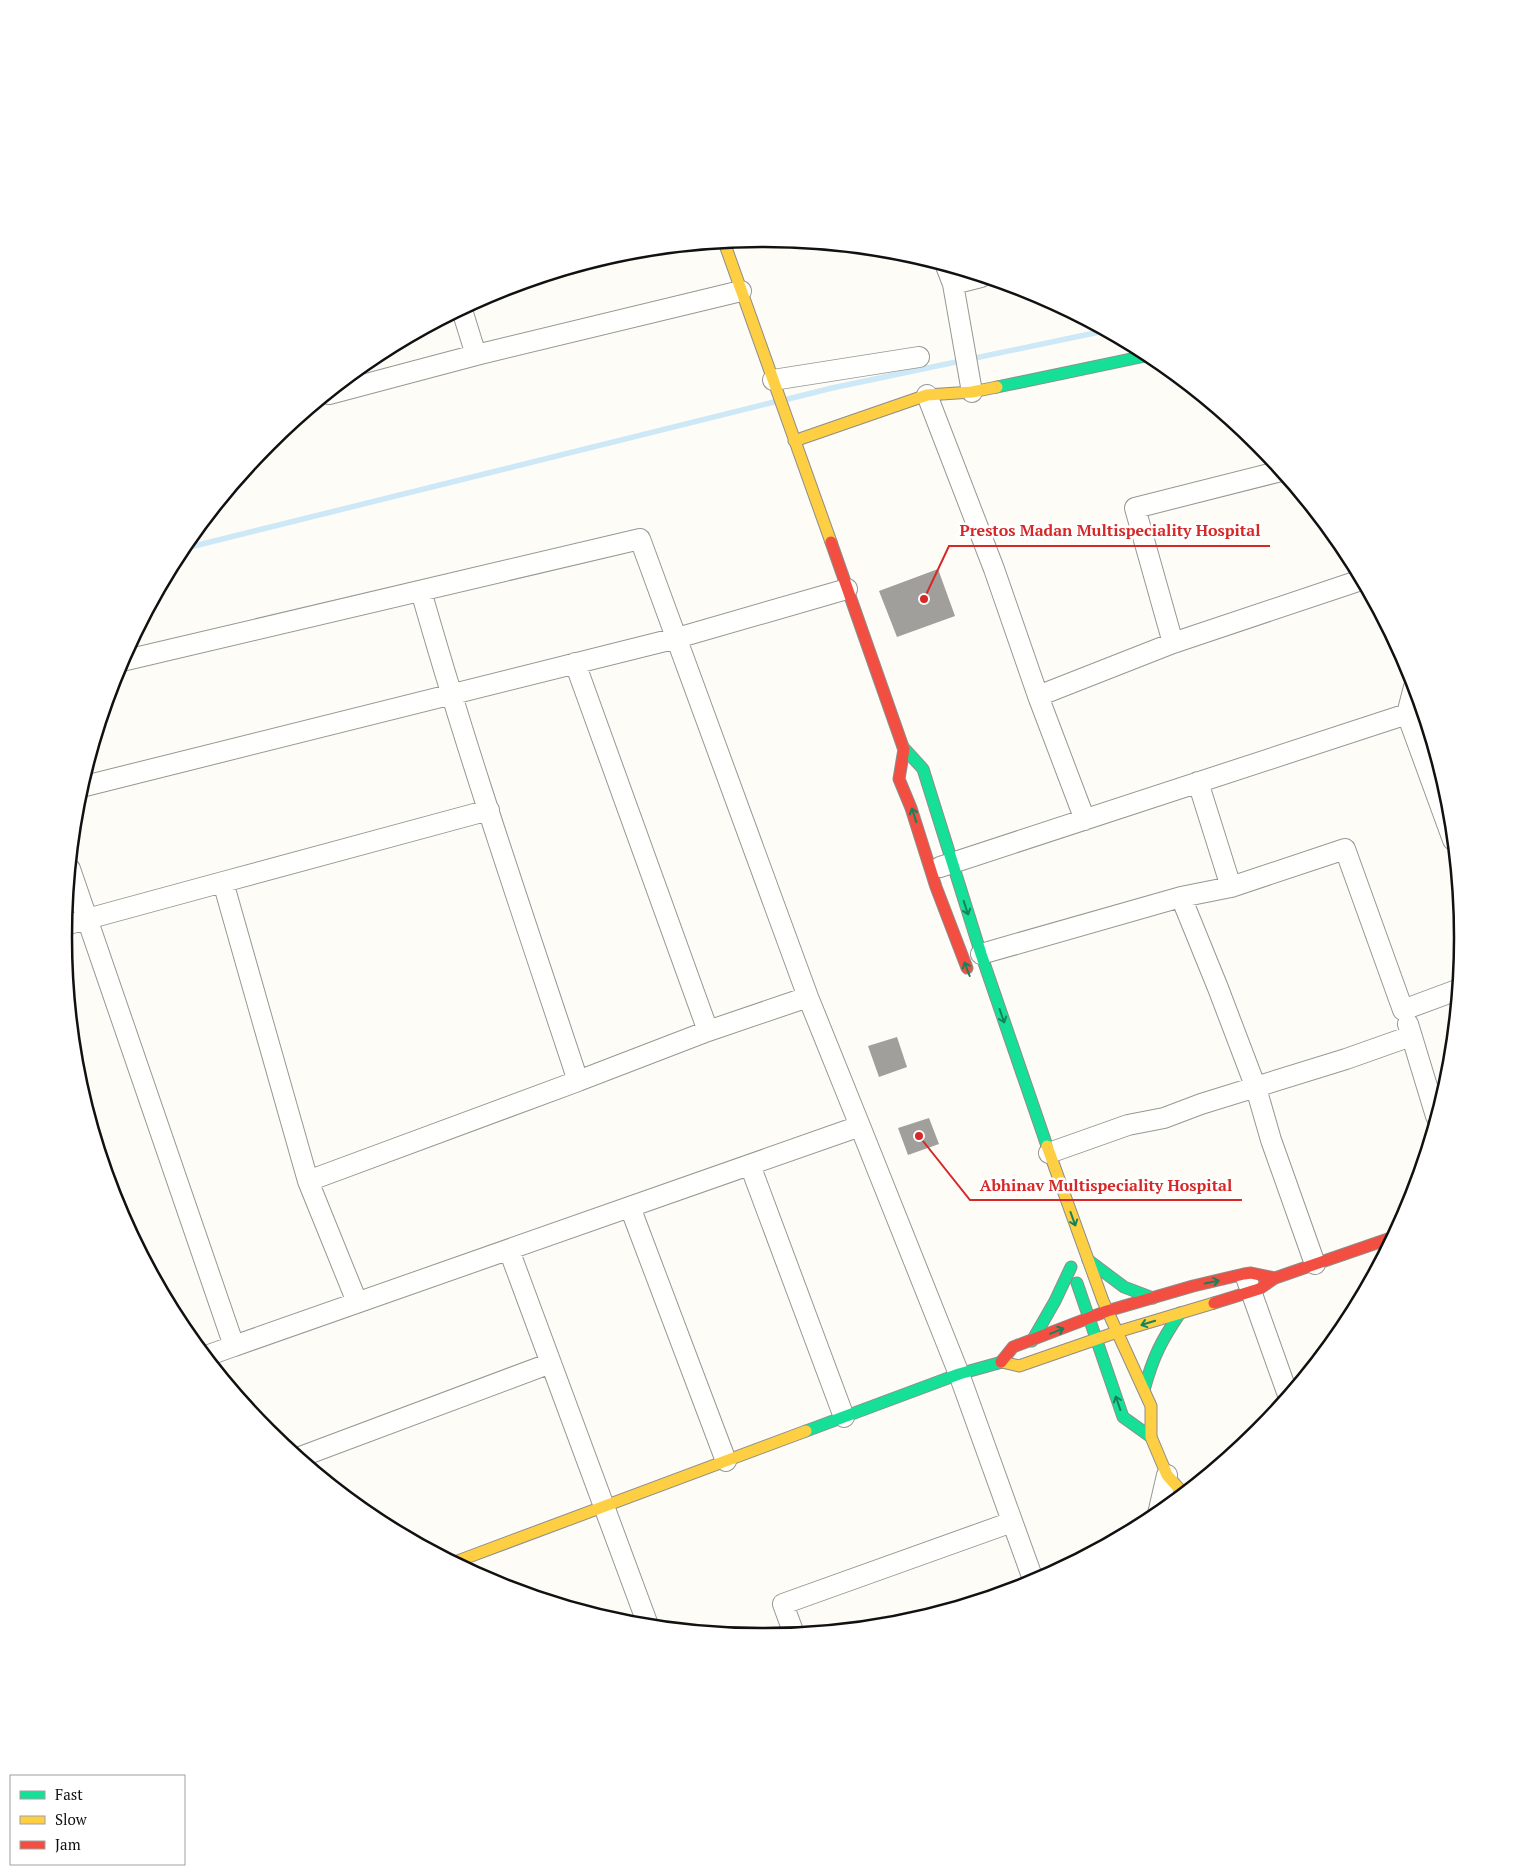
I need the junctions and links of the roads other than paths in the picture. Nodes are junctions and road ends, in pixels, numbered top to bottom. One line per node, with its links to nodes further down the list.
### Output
1 (726, 248): 3 (main road)
2 (950, 275): 9 (street)
3 (741, 291): 5 (street); 8 (main road)
4 (464, 315): 5 (street)
5 (476, 355): 10 (street)
6 (919, 357): 8 (street)
7 (1137, 357): 9 (main road)
8 (773, 382): 12 (main road)
9 (971, 386): 11 (main road)
10 (342, 390)
11 (927, 395): 12 (main road); 22 (street)
12 (794, 441): 15 (main road)
13 (1273, 473): 18 (street)
14 (1355, 582): 18 (street)
15 (847, 589): 17 (street); 24 (main road)
16 (421, 591): 17 (street); 19 (street); 21 (street)
17 (677, 638): 20 (street); 41 (street)
18 (1173, 643): 22 (street)
19 (132, 659)
20 (575, 663): 21 (street); 43 (street)
21 (450, 694): 27 (street); 28 (street)
22 (1038, 696): 29 (street)
23 (1413, 710): 25 (street); 26 (street)
24 (904, 749): 30 (main road); 31 (main road, one-way to 24)
25 (1198, 782): 29 (street); 34 (street)
26 (1435, 783)
27 (90, 785)
28 (489, 810): 33 (street); 45 (street)
29 (1085, 820): 30 (street)
30 (951, 863): 31 (street); 38 (main road, one-way to 38)
31 (931, 870): 39 (main road, one-way to 31)
32 (75, 882): 36 (street)
33 (223, 882): 36 (street); 51 (street)
34 (1231, 887): 35 (street); 42 (street)
35 (1181, 897): 38 (street); 46 (street)
36 (88, 919): 37 (street); 67 (street)
37 (73, 923)
38 (981, 954): 49 (main road, one-way to 49)
39 (970, 975)
40 (1451, 992): 42 (street)
41 (808, 997): 43 (street); 48 (street)
42 (1403, 1010): 44 (street)
43 (708, 1031): 45 (street)
44 (1412, 1036): 46 (street); 47 (street)
45 (578, 1081): 51 (street)
46 (1256, 1088): 49 (street); 56 (street)
47 (1433, 1105)
48 (860, 1126): 50 (street); 71 (street)
49 (1049, 1153): 55 (main road, one-way to 55)
50 (750, 1165): 52 (street); 74 (street)
51 (308, 1181): 60 (street)
52 (630, 1207): 54 (street); 77 (street)
53 (1383, 1241): 56 (main road)
54 (509, 1250): 60 (street); 70 (street)
55 (1088, 1260): 59 (main road); 61 (main road)
56 (1315, 1264): 57 (main road)
57 (1275, 1278): 58 (main road); 58 (main road)
58 (1248, 1283): 59 (main road, one-way to 58); 62 (main road); 72 (street)
59 (1153, 1298): 61 (main road)
60 (357, 1302): 67 (street)
61 (1107, 1311): 63 (main road); 64 (main road)
62 (1180, 1313): 64 (main road, one-way to 64); 73 (main road)
63 (1089, 1318): 65 (main road); 66 (main road, one-way to 63); 66 (main road)
64 (1117, 1332): 65 (main road); 73 (main road)
65 (1097, 1339): 69 (main road); 75 (main road, one-way to 65)
66 (1032, 1341): 69 (main road)
67 (234, 1346): 68 (street)
68 (212, 1354)
69 (1001, 1362): 71 (main road)
70 (551, 1363): 76 (street); 82 (street)
71 (959, 1374): 74 (main road); 83 (street)
72 (1286, 1388)
73 (1144, 1390): 75 (main road)
74 (844, 1417): 77 (main road)
75 (1151, 1437): 78 (main road)
76 (306, 1456)
77 (726, 1461): 82 (main road)
78 (1167, 1475): 79 (main road); 80 (main road); 81 (street)
79 (1179, 1488)
80 (1173, 1492)
81 (1161, 1502)
82 (604, 1507): 84 (main road); 86 (street)
83 (1012, 1522): 85 (street); 87 (street)
84 (463, 1559)
85 (1031, 1573)
86 (645, 1618)
87 (791, 1627)

